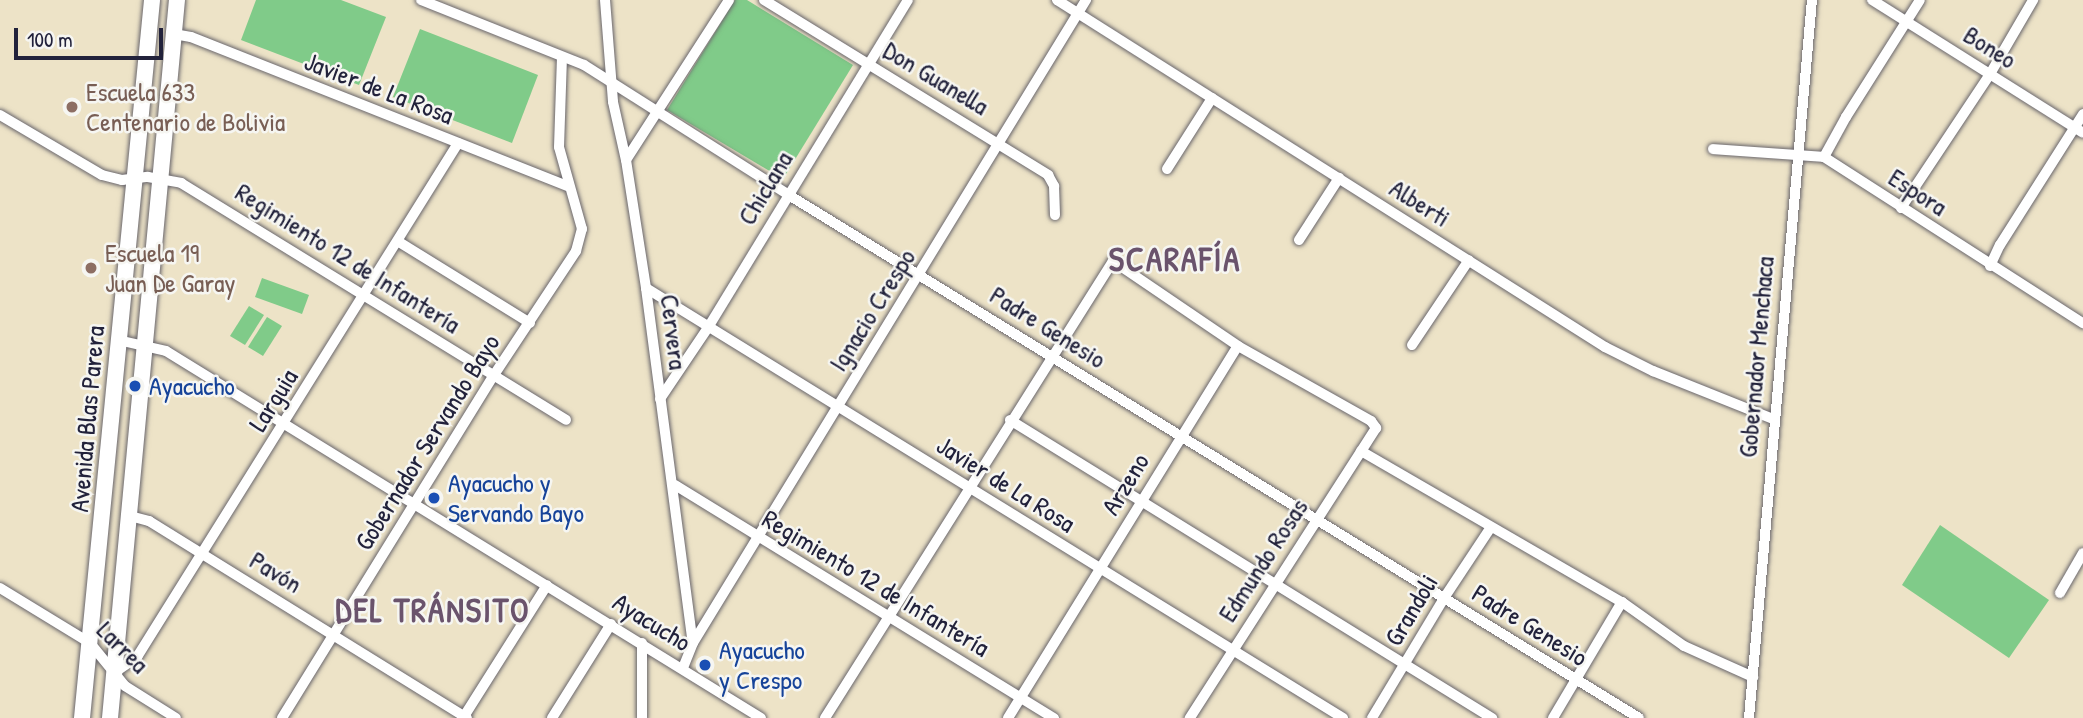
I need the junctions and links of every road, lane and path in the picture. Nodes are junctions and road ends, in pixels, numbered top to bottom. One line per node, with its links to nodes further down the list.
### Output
1 (152, 0): 33 (main road, Avenida Blas Parera)
2 (177, 0): 16 (main road, Avenida Blas Parera)
3 (421, 0): 17 (street, Padre Genesio)
4 (605, 0): 20 (street, Cervera)
5 (729, 0): 22 (street)
6 (764, 0): 18 (street, Don Guanella)
7 (908, 0): 18 (street, Chiclana)
8 (1057, 0): 14 (street, Alberti)
9 (1086, 0): 14 (street, Ignacio Crespo)
10 (1812, 0): 29 (street, Gobernador Menchaca)
11 (1871, 0): 15 (street, Boneo)
12 (1920, 0): 15 (street)
13 (2033, 0): 19 (street)
14 (1079, 13): 21 (street, Alberti); 27 (street, Ignacio Crespo)
15 (1906, 21): 19 (street, Boneo); 30 (street)
16 (174, 34): 26 (street, Javier de La Rosa); 34 (main road, Avenida Blas Parera)
17 (562, 57): 20 (street, Padre Genesio); 36 (street, Gobernador Servando Bayo)
18 (868, 64): 27 (street, Don Guanella); 37 (street, Chiclana)
19 (1990, 74): 25 (street, Boneo); 38 (street)
20 (612, 86): 22 (street, Padre Genesio); 31 (street, Cervera)
21 (1212, 98): 32 (street); 35 (street, Alberti)
22 (658, 113): 31 (street); 37 (street, Padre Genesio)
23 (2083, 114): 25 (street)
24 (0, 115): 33 (street, Regimiento 12 de Infantería)
25 (2079, 130): 43 (street)
26 (458, 143): 36 (street, Javier de La Rosa); 41 (street, Larguia)
27 (1001, 144): 39 (street, Don Guanella); 44 (street, Ignacio Crespo)
28 (1713, 149): 29 (street)
29 (1797, 157): 30 (street); 58 (street, Gobernador Menchaca)
30 (1824, 157): 38 (street, Espora)
31 (626, 160): 45 (street, Cervera)
32 (1167, 169)
33 (135, 178): 34 (street, Regimiento 12 de Infantería); 50 (main road, Avenida Blas Parera)
34 (161, 178): 46 (street, Regimiento 12 de Infantería); 51 (main road, Avenida Blas Parera)
35 (1339, 178): 40 (street); 42 (street, Alberti)
36 (568, 186): 48 (street, Gobernador Servando Bayo)
37 (787, 194): 44 (street, Padre Genesio); 49 (street, Chiclana)
38 (1901, 208): 43 (street, Espora)
39 (1055, 215)
40 (1299, 240)
41 (398, 242): 46 (street, Larguia); 48 (street)
42 (1469, 260): 52 (street); 58 (street, Alberti)
43 (1990, 266): 47 (street, Espora)
44 (920, 276): 54 (street, Padre Genesio); 57 (street, Ignacio Crespo)
45 (646, 288): 49 (street, Javier de La Rosa); 56 (street, Cervera)
46 (366, 295): 55 (street, Regimiento 12 de Infantería); 61 (street, Larguia)
47 (2081, 317)
48 (530, 323): 55 (street, Gobernador Servando Bayo)
49 (709, 326): 56 (street, Chiclana); 57 (street, Javier de La Rosa)
50 (118, 340): 51 (street, Ayacucho); 84 (main road, Avenida Blas Parera)
51 (146, 345): 61 (street, Ayacucho); 68 (main road, Avenida Blas Parera)
52 (1412, 345)
53 (1238, 346): 54 (street); 62 (street, Arzeno); 63 (street, Edmundo Rosas)
54 (1052, 356): 60 (street); 62 (street, Padre Genesio)
55 (494, 375): 59 (street, Regimiento 12 de Infantería); 67 (street, Gobernador Servando Bayo)
56 (660, 399): 64 (street, Cervera)
57 (838, 407): 65 (street, Javier de La Rosa); 71 (street, Ignacio Crespo)
58 (1773, 419): 91 (street, Gobernador Menchaca)
59 (566, 420)
60 (1010, 420): 65 (street); 66 (street)
61 (285, 424): 67 (street, Ayacucho); 73 (street, Larguia)
62 (1181, 436): 66 (street, Arzeno); 69 (street, Padre Genesio)
63 (1361, 451): 69 (street, Edmundo Rosas); 70 (street)
64 (675, 485): 71 (street, Regimiento 12 de Infantería); 86 (street, Cervera)
65 (968, 487): 74 (street, Javier de La Rosa); 81 (street)
66 (1141, 502): 74 (street, Arzeno); 75 (street)
67 (414, 504): 76 (street, Ayacucho); 83 (street, Gobernador Servando Bayo)
68 (130, 516): 73 (street, Pavón); 90 (main road, Avenida Blas Parera)
69 (1316, 519): 75 (street, Edmundo Rosas); 79 (street, Padre Genesio)
70 (1491, 527): 79 (street, Grandoli); 80 (street)
71 (759, 538): 81 (street, Regimiento 12 de Infantería); 86 (street, Ignacio Crespo)
72 (2083, 551): 78 (street)
73 (202, 554): 83 (street, Pavón); 90 (street, Larguia)
74 (1100, 569): 87 (street, Javier de La Rosa); 93 (street, Arzeno)
75 (1273, 584): 87 (street, Edmundo Rosas); 88 (street)
76 (547, 585): 82 (street, Ayacucho); 98 (street)
77 (0, 588): 84 (street, Larrea)
78 (2060, 593)
79 (1444, 598): 88 (street, Grandoli); 92 (street, Padre Genesio)
80 (1622, 602): 91 (street); 92 (street)
81 (887, 617): 93 (street, Regimiento 12 de Infantería); 102 (street)
82 (611, 624): 85 (street, Ayacucho); 99 (street)
83 (334, 634): 97 (street, Gobernador Servando Bayo); 98 (street, Pavón)
84 (90, 643): 90 (street, Larrea); 94 (main road, Avenida Blas Parera)
85 (642, 643): 89 (street, Ayacucho); 100 (street)
86 (693, 643): 89 (street)
87 (1232, 651): 105 (street, Edmundo Rosas); 106 (street, Javier de La Rosa)
88 (1405, 664): 107 (street, Grandoli); 108 (street)
89 (683, 668): 101 (street, Ayacucho)
90 (115, 672): 95 (main road, Avenida Blas Parera); 96 (street, Larrea)
91 (1753, 677): 111 (street, Gobernador Menchaca)
92 (1576, 681): 109 (street); 110 (street, Padre Genesio)
93 (1020, 697): 103 (street, Arzeno); 104 (street, Regimiento 12 de Infantería)
94 (82, 718)
95 (110, 718)
96 (176, 718)
97 (282, 718)
98 (465, 718)
99 (552, 718)
100 (642, 718)
101 (761, 718)
102 (825, 718)
103 (1008, 718)
104 (1054, 718)
105 (1190, 718)
106 (1343, 718)
107 (1372, 718)
108 (1493, 718)
109 (1553, 718)
110 (1639, 718)
111 (1749, 718)

